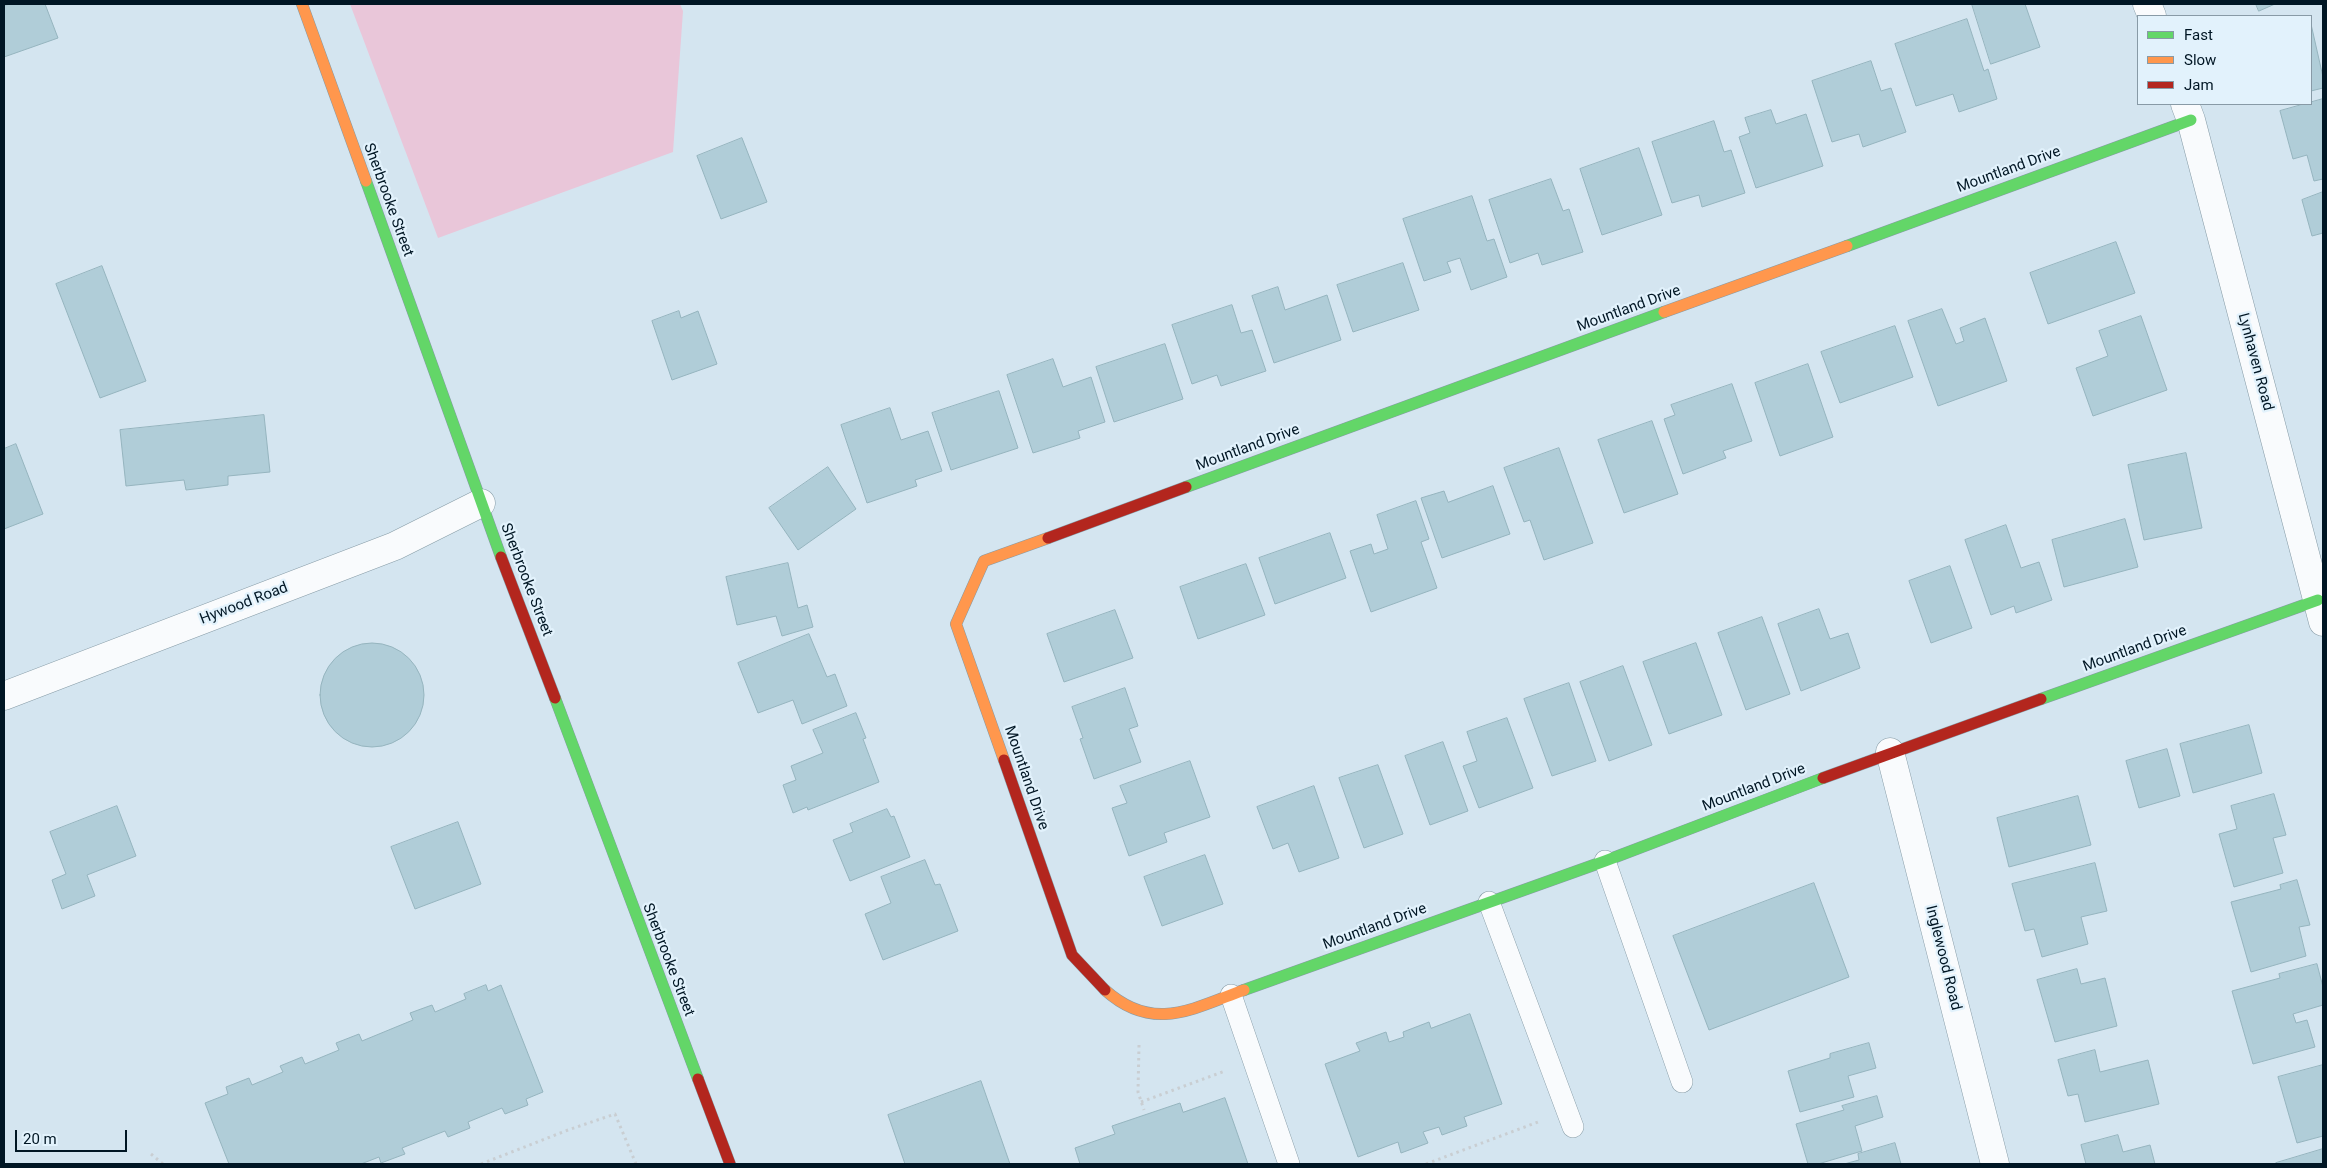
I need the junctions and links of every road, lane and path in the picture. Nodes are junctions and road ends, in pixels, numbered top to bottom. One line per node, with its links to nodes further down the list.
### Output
1 (302, 4): 3 (street, Sherbrooke Street)
2 (2188, 112): 4 (street, Lynhaven Road); 10 (street, Mountland Drive)
3 (481, 503): 5 (street, Hywood Road); 20 (street, Sherbrooke Street)
4 (2320, 611): 6 (street, Mountland Drive)
5 (4, 696)
6 (1890, 752): 7 (street, Mountland Drive); 23 (street, Inglewood Road)
7 (1605, 861): 8 (street, Mountland Drive); 12 (lane)
8 (1488, 902): 9 (street, Mountland Drive); 15 (lane)
9 (1231, 995): 10 (street, Mountland Drive); 11 (lane)
10 (1139, 1014): 13 (path)
11 (1253, 1060): 13 (path); 21 (lane)
12 (1682, 1082)
13 (1141, 1102): 14 (path)
14 (1144, 1110)
15 (1570, 1119): 22 (path)
16 (150, 1154): 17 (path)
17 (163, 1164)
18 (480, 1164): 19 (path)
19 (636, 1164)
20 (730, 1164)
21 (1288, 1164)
22 (1426, 1164)
23 (1995, 1164)

